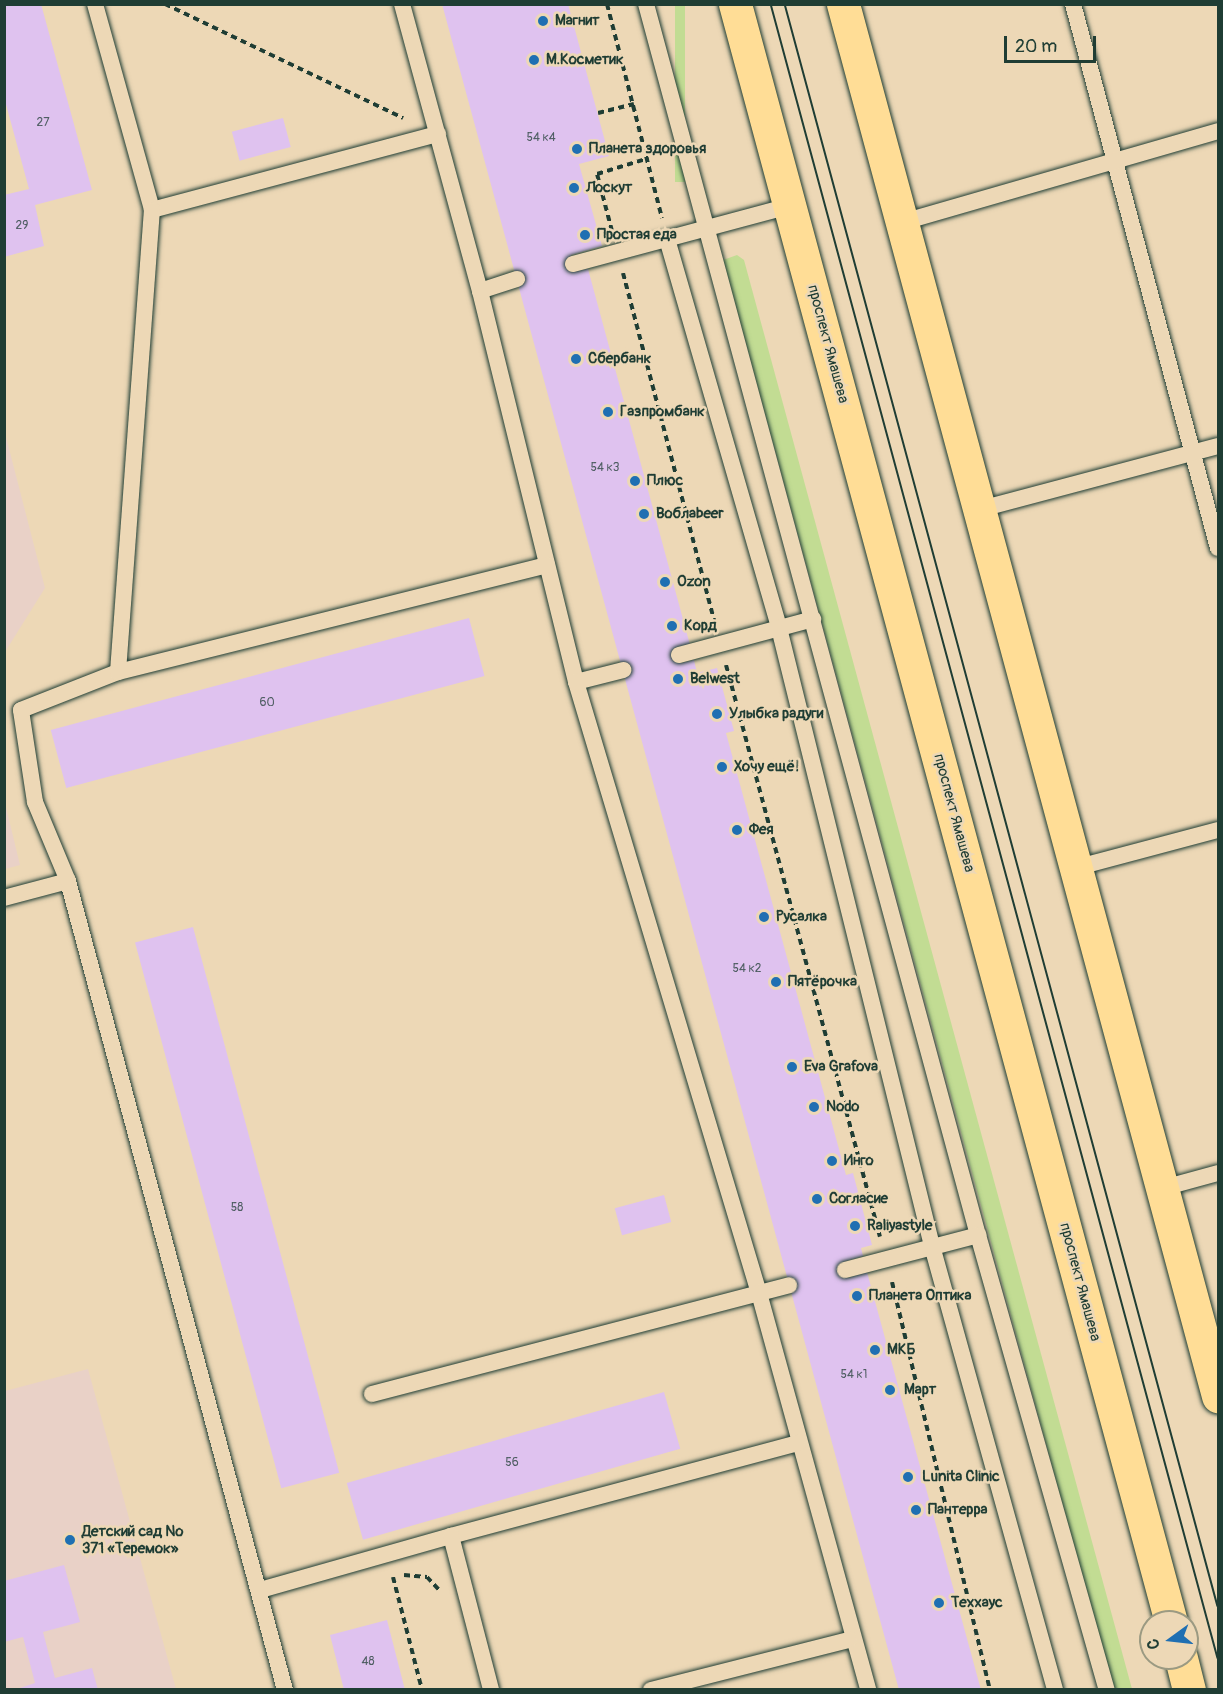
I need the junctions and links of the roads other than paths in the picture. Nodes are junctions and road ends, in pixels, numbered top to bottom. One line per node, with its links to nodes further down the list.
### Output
1 (95, 4): 11 (lane)
2 (402, 4): 8 (lane)
3 (646, 4): 13 (lane)
4 (735, 4): 10 (main road, проспект Ямашева)
5 (843, 4): 12 (main road)
6 (1073, 4): 9 (lane)
7 (1218, 131): 9 (lane)
8 (438, 134): 11 (lane); 17 (lane)
9 (1114, 159): 12 (lane); 19 (lane)
10 (790, 206): 13 (lane); 45 (main road, проспект Ямашева)
11 (152, 210): 27 (lane)
12 (903, 222): 20 (main road)
13 (708, 227): 14 (lane); 23 (lane)
14 (667, 239): 15 (lane); 24 (lane)
15 (573, 264)
16 (517, 279): 17 (lane)
17 (480, 291): 22 (lane)
18 (1218, 446): 19 (lane)
19 (1193, 451): 20 (lane); 21 (lane)
20 (981, 509): 30 (main road)
21 (1218, 548)
22 (547, 565): 27 (lane); 28 (lane)
23 (813, 619): 24 (lane); 35 (lane)
24 (779, 628): 25 (lane); 36 (lane)
25 (679, 655)
26 (622, 670): 28 (lane)
27 (118, 672): 31 (lane)
28 (576, 682): 39 (lane)
29 (1218, 830): 30 (lane)
30 (1075, 868): 34 (main road)
31 (68, 881): 32 (lane); 44 (lane)
32 (4, 898)
33 (1218, 1173): 34 (lane)
34 (1163, 1188): 41 (main road)
35 (978, 1235): 36 (lane); 53 (lane)
36 (932, 1246): 37 (lane); 52 (lane)
37 (845, 1270)
38 (789, 1285): 39 (lane)
39 (759, 1293): 40 (lane); 42 (lane)
40 (372, 1394)
41 (1218, 1396)
42 (798, 1443): 43 (lane); 51 (lane)
43 (451, 1536): 44 (lane); 49 (lane)
44 (260, 1590): 48 (lane)
45 (1168, 1610)
46 (849, 1640): 50 (lane)
47 (1184, 1670): 54 (main road)
48 (285, 1689)
49 (491, 1689)
50 (651, 1689)
51 (868, 1689)
52 (1054, 1689)
53 (1107, 1689)
54 (1189, 1689)

